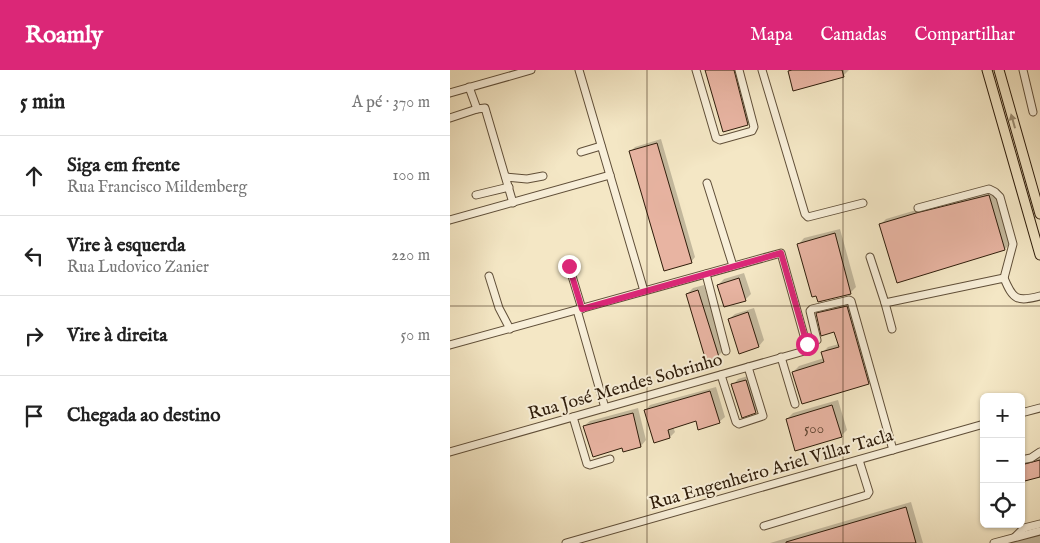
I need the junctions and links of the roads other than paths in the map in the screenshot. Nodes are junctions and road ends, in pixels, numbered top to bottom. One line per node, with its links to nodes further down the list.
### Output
1 (531, 70): 9 (street)
2 (580, 70): 14 (street)
3 (696, 70): 4 (street)
4 (739, 70)
5 (762, 70): 27 (street)
6 (987, 70): 17 (main road)
7 (999, 70): 16 (main road, one-way to 7)
8 (1023, 70): 12 (street)
9 (470, 87): 10 (street); 11 (street)
10 (450, 93)
11 (477, 109): 13 (street); 22 (street)
12 (1034, 112)
13 (450, 118)
14 (601, 146): 15 (street); 21 (street)
15 (580, 152)
16 (1023, 154): 17 (main road); 18 (main road)
17 (1012, 158): 19 (main road)
18 (1027, 168): 19 (main road); 29 (main road)
19 (1016, 171): 31 (main road)
20 (543, 176): 22 (street)
21 (610, 176): 26 (street); 38 (street)
22 (506, 177): 24 (street)
23 (706, 183): 34 (street)
24 (509, 187): 25 (street); 26 (street)
25 (476, 195)
26 (513, 203): 30 (street)
27 (863, 203)
28 (918, 208): 37 (street)
29 (1040, 214)
30 (450, 220)
31 (1040, 255)
32 (870, 258): 40 (street)
33 (569, 266): 41 (street)
34 (733, 266): 35 (street); 45 (street)
35 (706, 274): 38 (street); 46 (street)
36 (489, 276): 42 (street)
37 (1004, 278): 39 (street); 40 (street)
38 (644, 291): 41 (street)
39 (1040, 296)
40 (885, 303): 43 (street)
41 (580, 309): 42 (street); 51 (street)
42 (510, 329): 44 (street)
43 (892, 329)
44 (450, 346)
45 (808, 347): 47 (street, Rua José Mendes Sobrinho); 56 (street)
46 (726, 351)
47 (781, 357): 48 (street, Rua José Mendes Sobrinho); 50 (street)
48 (748, 367): 49 (street, Rua José Mendes Sobrinho); 49 (street)
49 (721, 375): 51 (street, Rua José Mendes Sobrinho)
50 (795, 404)
51 (605, 408): 54 (street, Rua José Mendes Sobrinho)
52 (1040, 408): 53 (street)
53 (1025, 412)
54 (573, 417): 57 (street, Rua José Mendes Sobrinho); 59 (street)
55 (980, 425): 56 (street, Rua Engenheiro Ariel Villar Tacla)
56 (893, 450): 61 (street, Rua Engenheiro Ariel Villar Tacla)
57 (450, 452)
58 (1040, 452): 60 (street)
59 (610, 459)
60 (1025, 459)
61 (859, 460): 63 (street); 66 (street, Rua Engenheiro Ariel Villar Tacla)
62 (1040, 524): 65 (street)
63 (764, 526)
64 (1040, 531): 65 (street)
65 (1015, 537): 67 (street)
66 (566, 543)
67 (994, 543)

